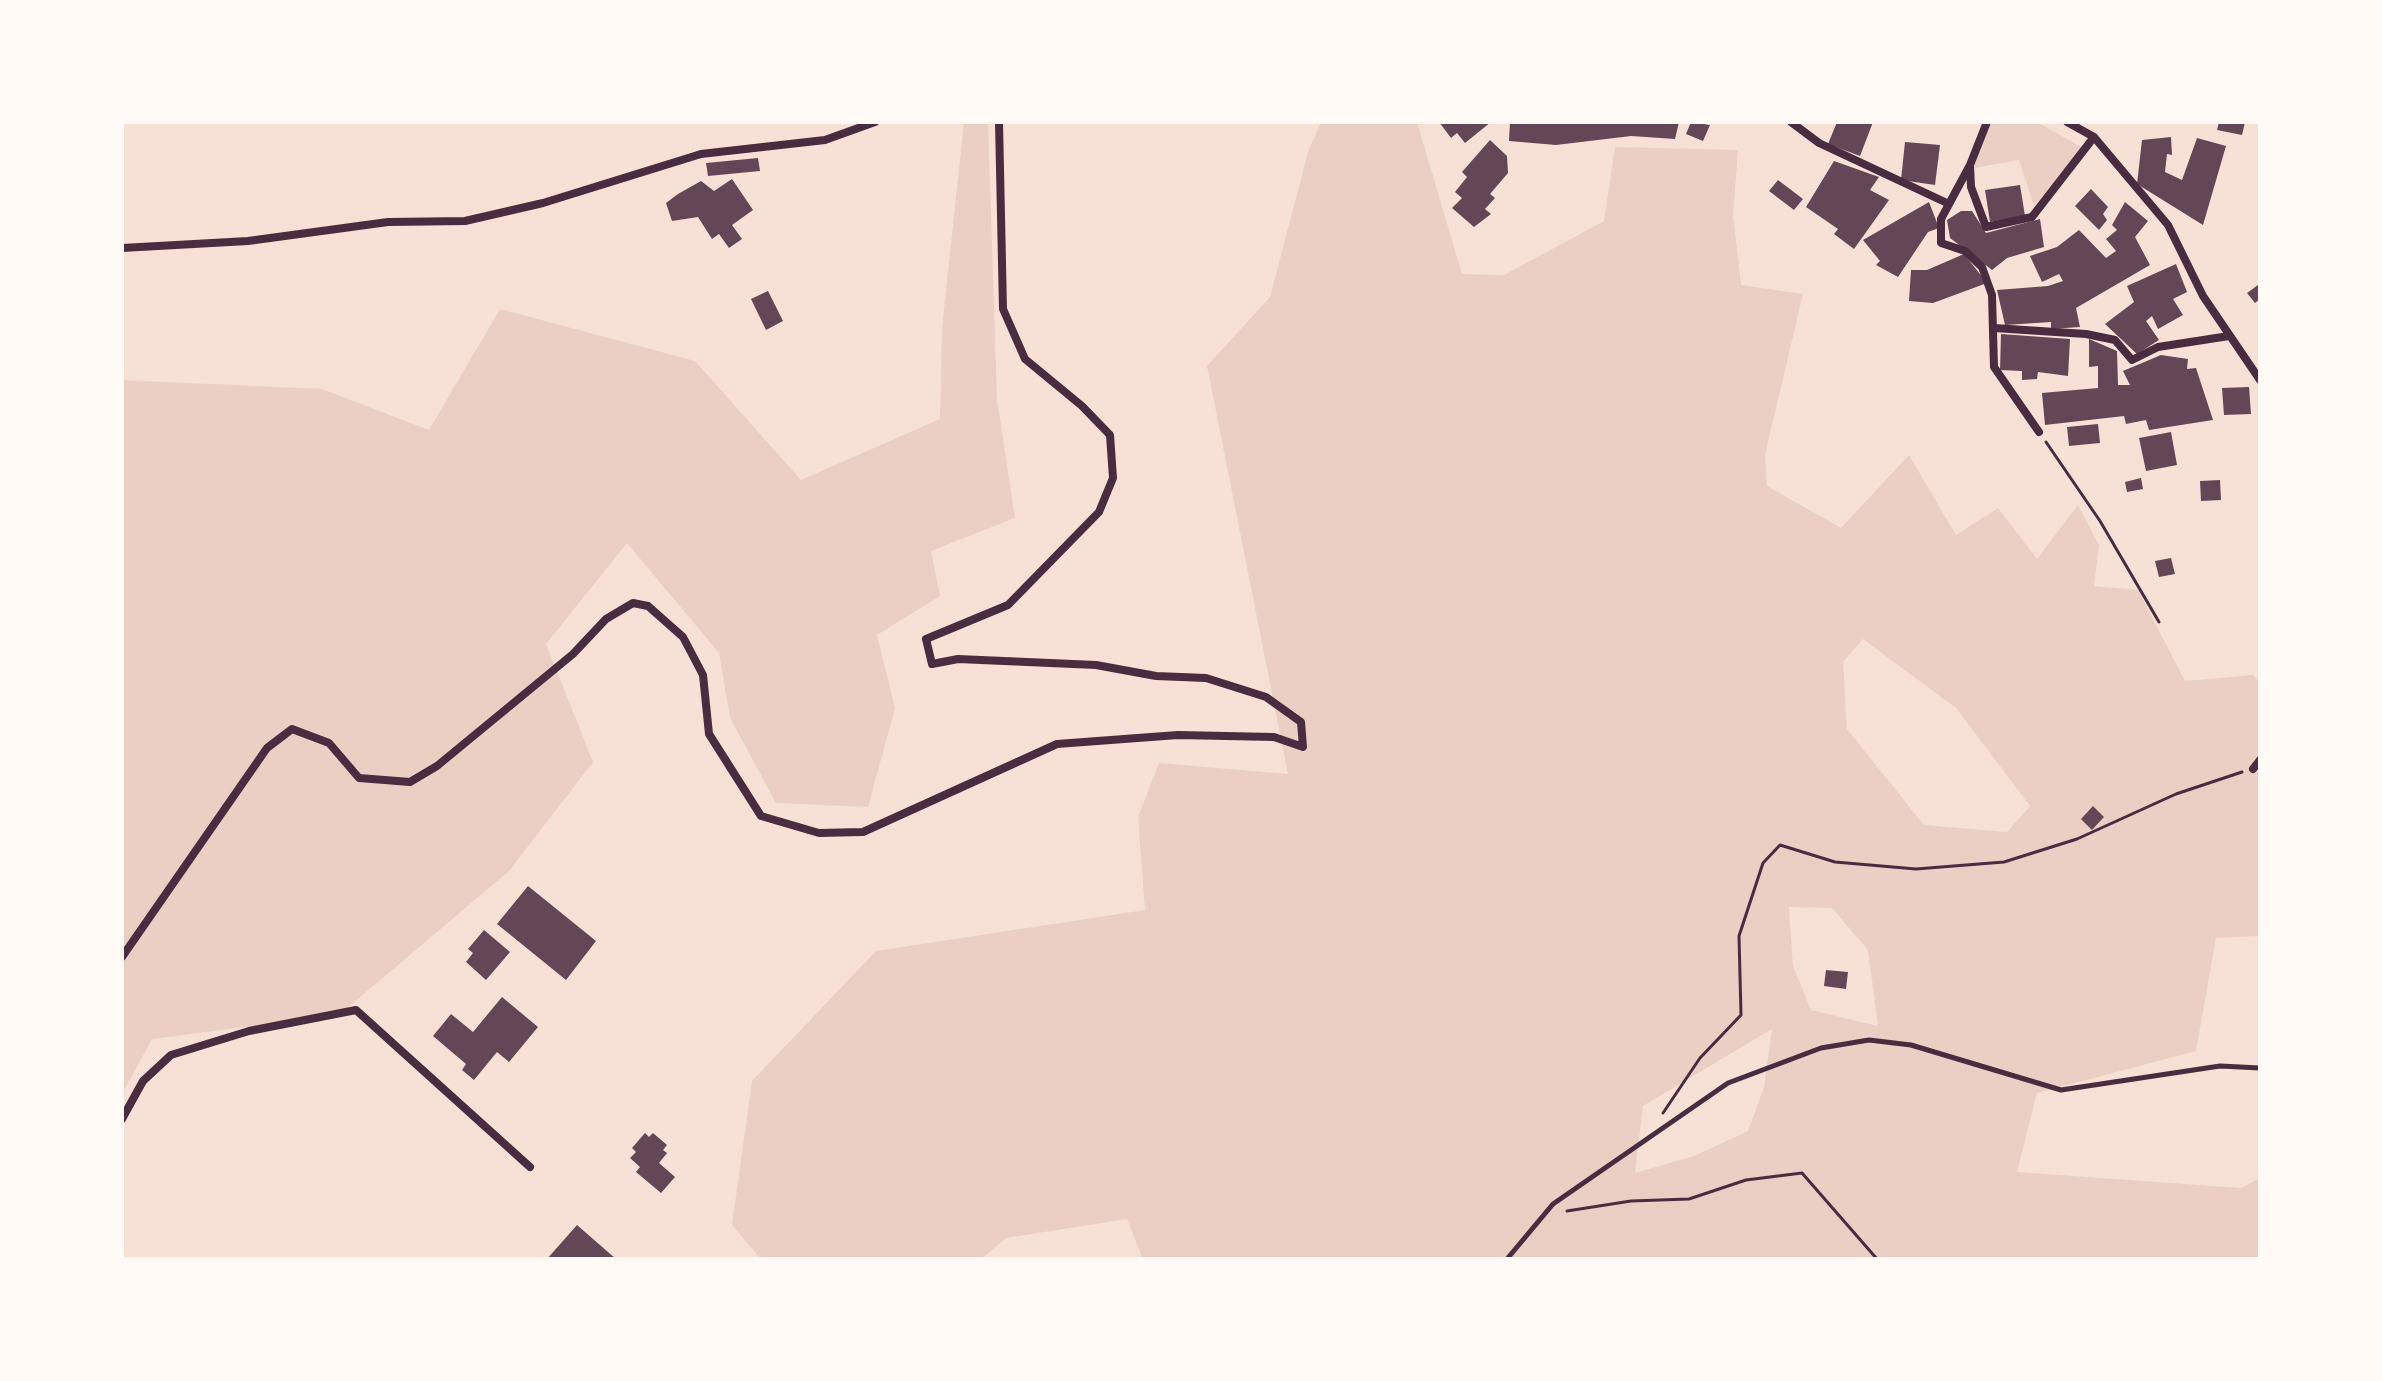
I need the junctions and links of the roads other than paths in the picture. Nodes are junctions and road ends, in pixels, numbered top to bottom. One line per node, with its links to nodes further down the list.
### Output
1 (875, 122): 9 (street)
2 (999, 122): 16 (street)
3 (1791, 122): 8 (street)
4 (1987, 122): 7 (street)
5 (2067, 122): 6 (street)
6 (2094, 137): 7 (street); 11 (street)
7 (1970, 165): 8 (street)
8 (1947, 203): 10 (street)
9 (122, 248)
10 (1994, 328): 11 (street); 13 (street)
11 (2229, 336): 12 (street)
12 (2260, 380)
13 (2039, 432)
14 (2260, 760): 15 (street)
15 (2253, 769)
16 (122, 957)
17 (2260, 1068): 20 (lane)
18 (122, 1119): 19 (street)
19 (530, 1167)
20 (1507, 1259)

